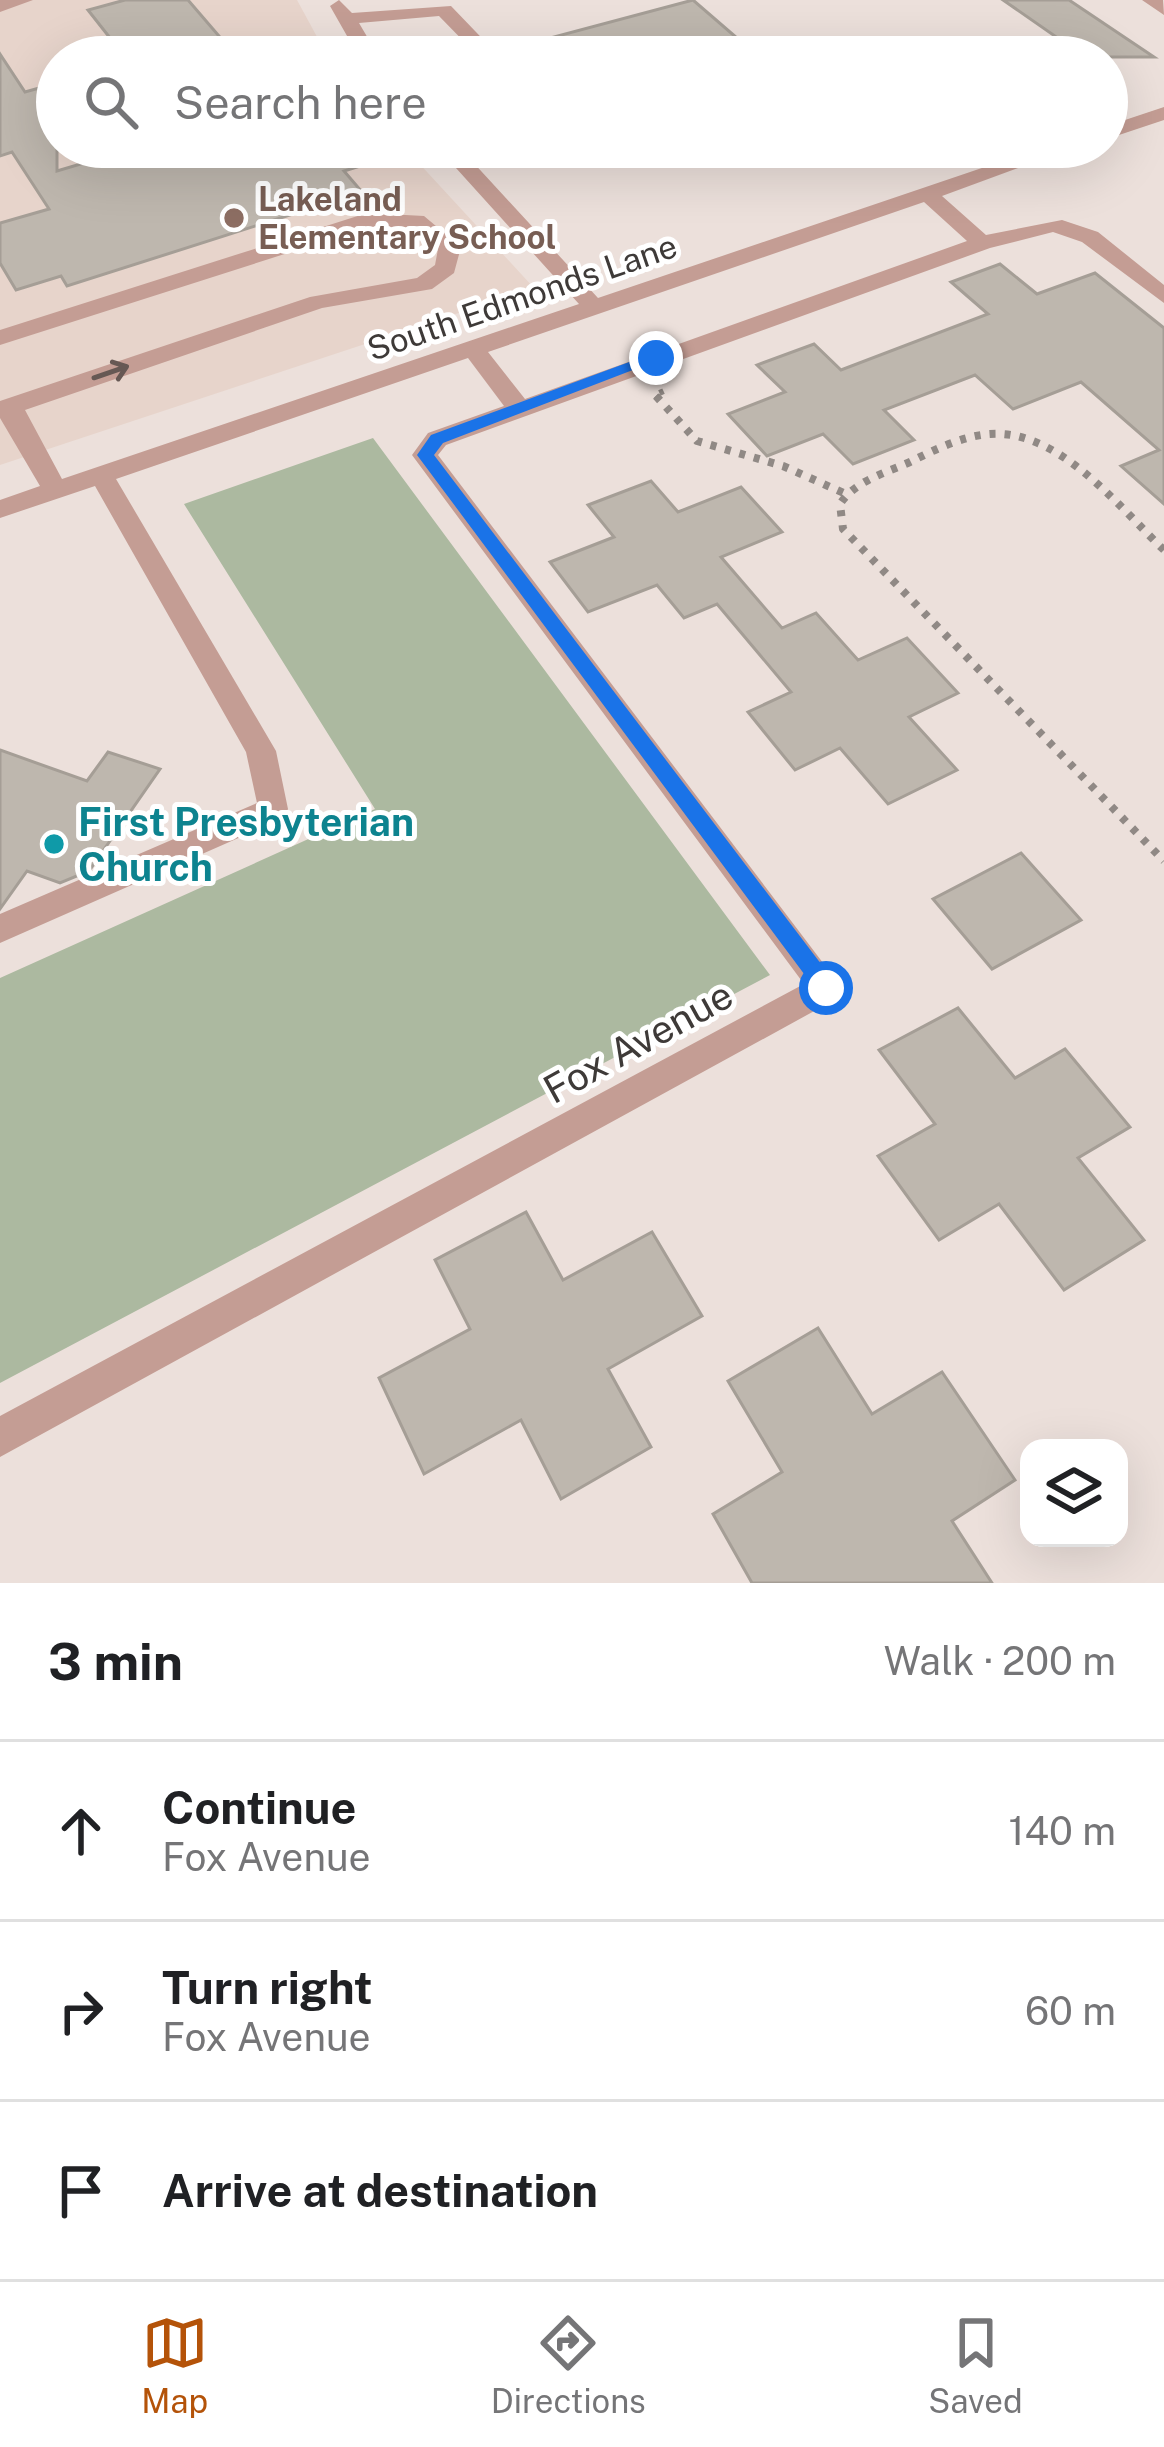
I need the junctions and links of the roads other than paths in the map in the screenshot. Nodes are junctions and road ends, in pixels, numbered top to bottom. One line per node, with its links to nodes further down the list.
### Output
1 (24, 0): 3 (street)
2 (1150, 0): 4 (street)
3 (0, 6)
4 (1164, 9)
5 (342, 10): 6 (street)
6 (469, 36)
7 (1164, 113): 8 (street)
8 (1128, 126)
9 (466, 168): 14 (street)
10 (1003, 168): 11 (street, South Edmonds Lane)
11 (926, 194): 12 (street); 14 (street, South Edmonds Lane)
12 (982, 243): 13 (street, Fox Avenue); 17 (street, Fox Avenue)
13 (1164, 296)
14 (595, 307): 16 (street, South Edmonds Lane)
15 (0, 338): 18 (street, one-way to 15)
16 (472, 349): 17 (street); 19 (street, South Edmonds Lane)
17 (518, 407): 23 (street, Fox Avenue)
18 (5, 408): 20 (street)
19 (101, 474): 20 (street, South Edmonds Lane); 22 (street)
20 (56, 490): 21 (street, South Edmonds Lane)
21 (0, 509)
22 (0, 929)
23 (0, 1437)

